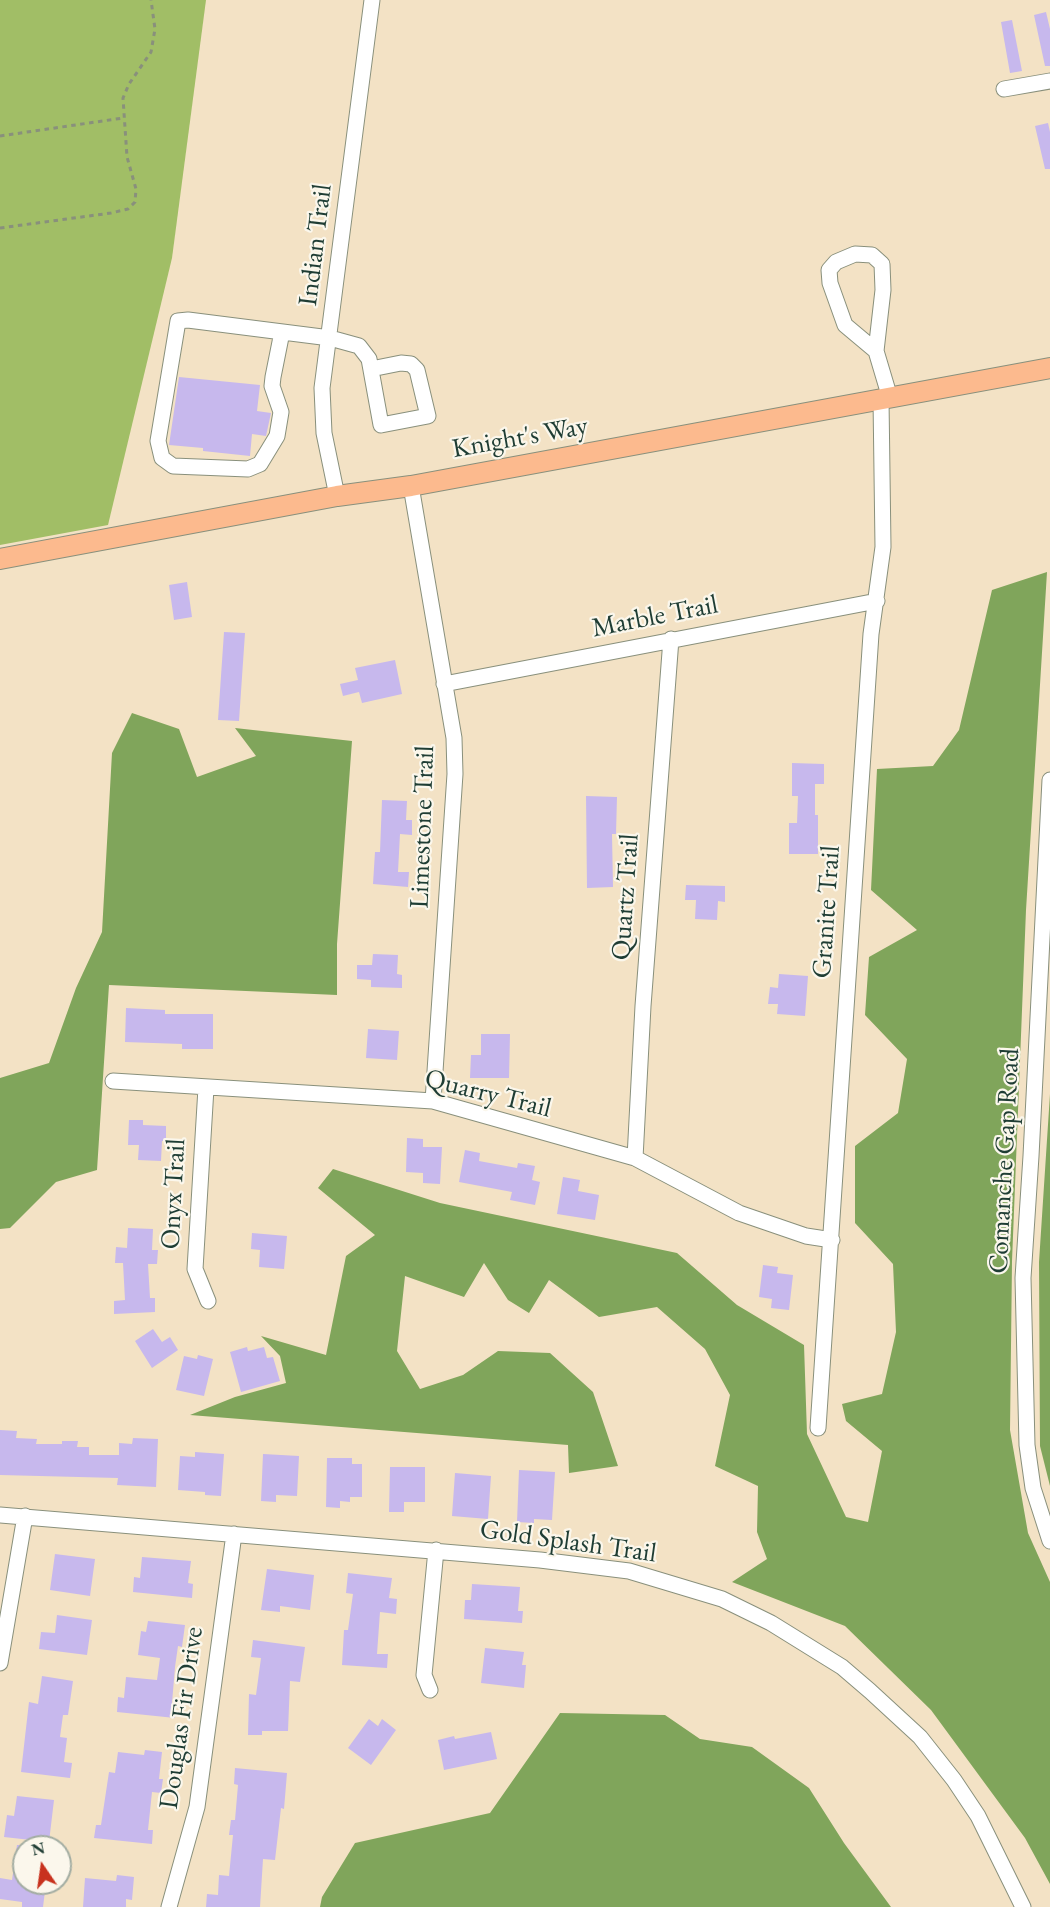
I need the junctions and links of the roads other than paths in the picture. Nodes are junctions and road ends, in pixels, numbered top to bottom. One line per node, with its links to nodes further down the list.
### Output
1 (372, 0): 5 (street, Indian Trail)
2 (1050, 81): 3 (street)
3 (1004, 89)
4 (282, 332): 4 (street); 5 (street)
5 (330, 338): 8 (street); 11 (street, Indian Trail)
6 (876, 351): 6 (street); 9 (street, Granite Trail)
7 (1050, 368): 9 (main road, Knight's Way)
8 (371, 369): 8 (street)
9 (885, 399): 10 (main road, Knight's Way); 13 (street, Granite Trail)
10 (411, 486): 11 (main road, Knight's Way); 15 (street, Limestone Trail)
11 (337, 496): 12 (main road, Knight's Way)
12 (0, 559)
13 (877, 601): 14 (street, Marble Trail); 21 (street, Granite Trail)
14 (671, 639): 15 (street, Marble Trail); 20 (street, Quartz Trail)
15 (444, 684): 19 (street, Limestone Trail)
16 (1050, 780): 27 (street, Comanche Gap Road)
17 (113, 1081): 18 (street, Quarry Trail)
18 (206, 1088): 19 (street, Quarry Trail); 22 (street, Onyx Trail)
19 (433, 1101): 20 (street, Quarry Trail)
20 (635, 1158): 21 (street, Quarry Trail)
21 (832, 1240): 23 (street, Granite Trail)
22 (208, 1301)
23 (818, 1428)
24 (0, 1515): 25 (street, Gold Splash Trail)
25 (25, 1516): 26 (street, Gold Splash Trail); 29 (street)
26 (234, 1534): 28 (street, Gold Splash Trail); 31 (street, Douglas Fir Drive)
27 (1050, 1541)
28 (436, 1550): 30 (street); 32 (street, Gold Splash Trail)
29 (0, 1663)
30 (430, 1690)
31 (168, 1907)
32 (1023, 1907)

